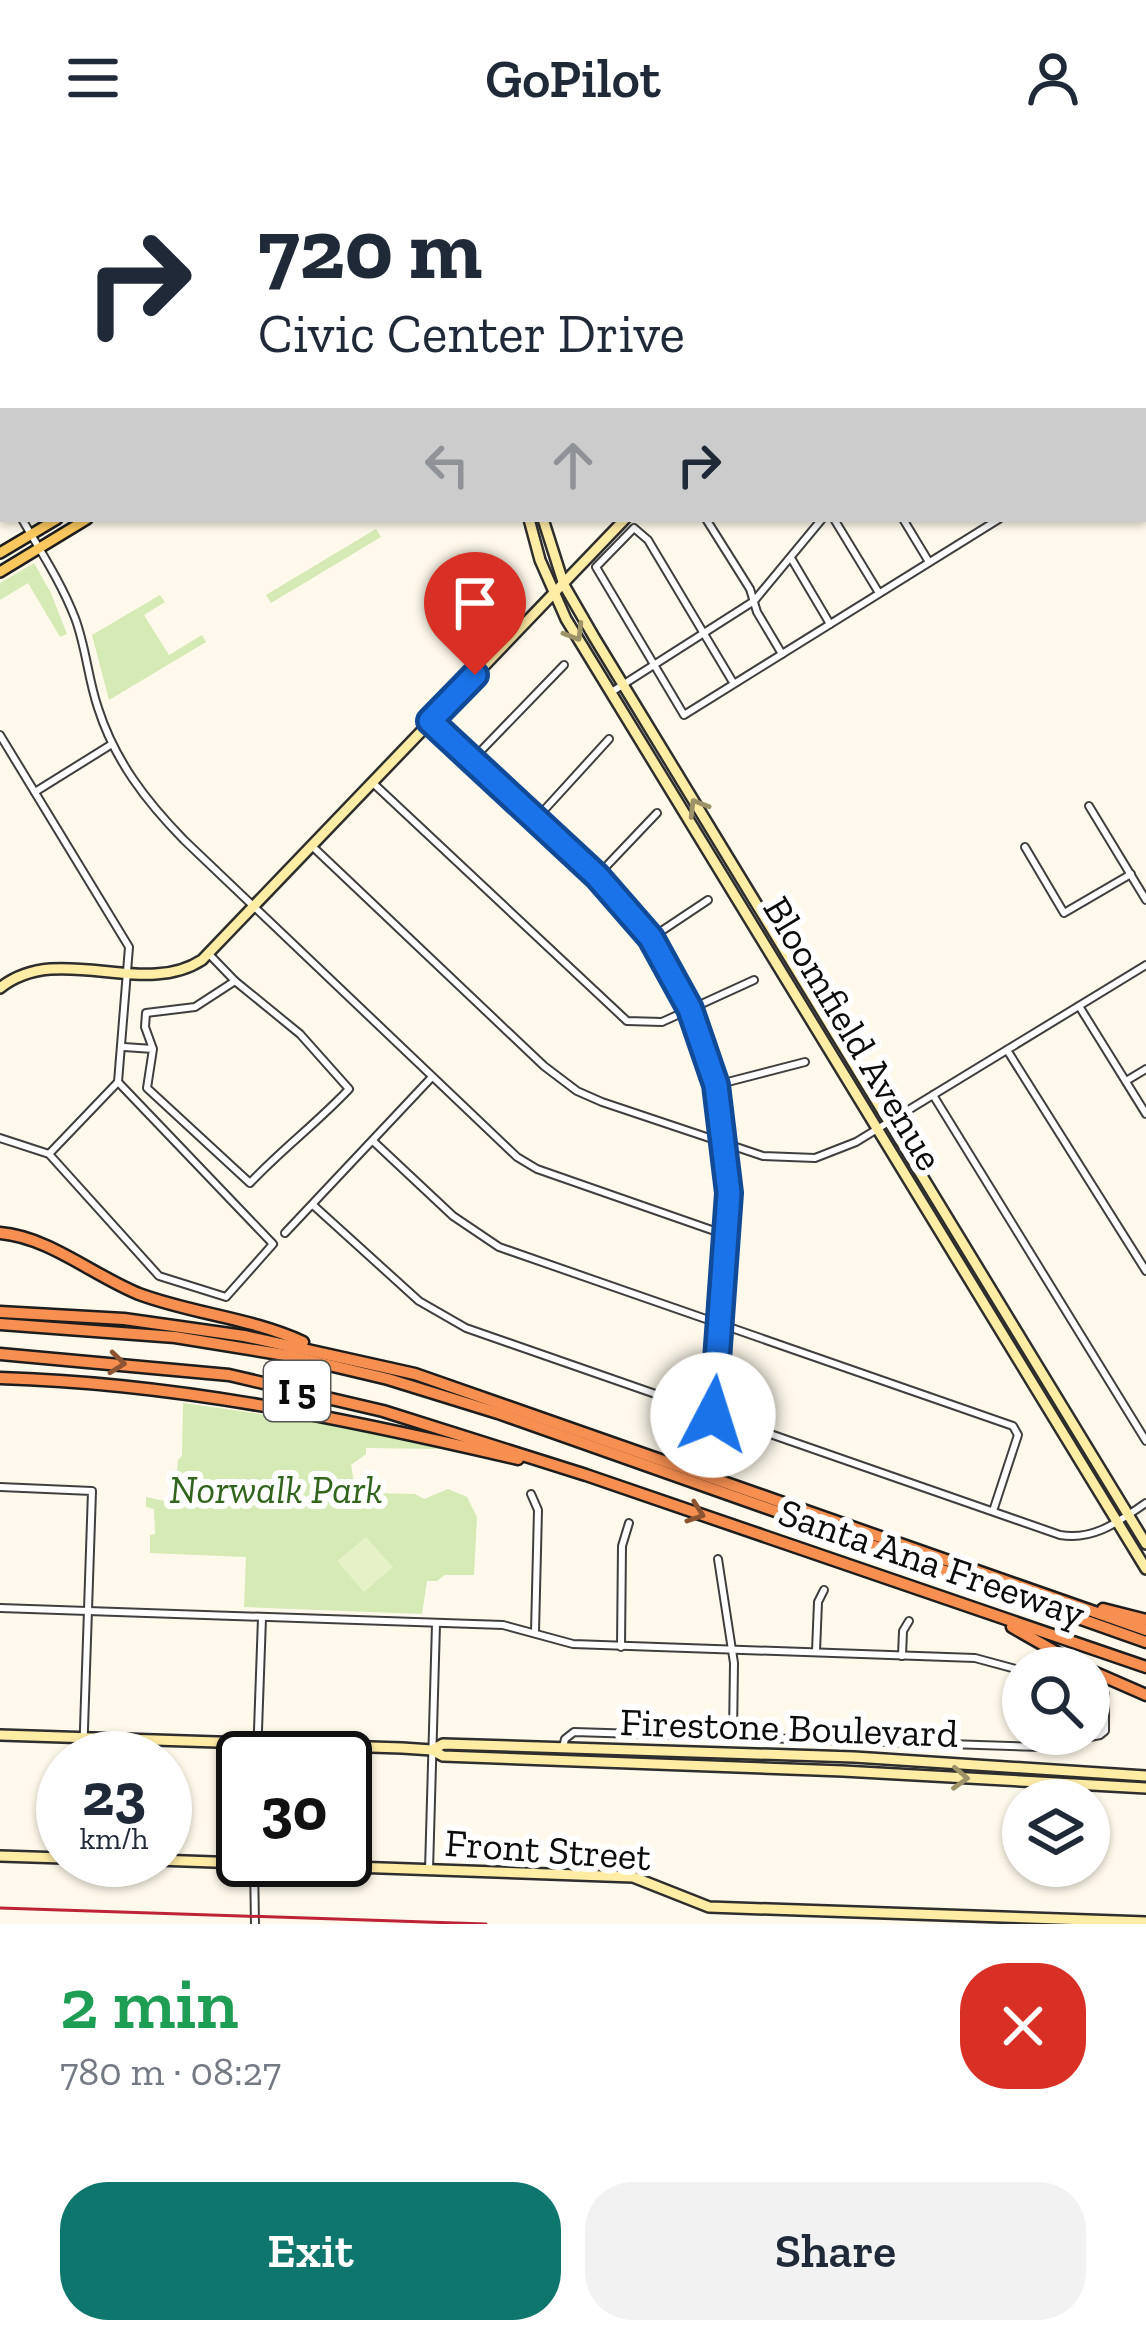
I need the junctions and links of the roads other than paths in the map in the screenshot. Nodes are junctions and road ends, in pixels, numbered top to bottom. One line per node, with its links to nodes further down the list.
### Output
1 (24, 522): 14 (street)
2 (52, 522): 14 (main road)
3 (83, 522): 15 (main road)
4 (530, 522): 22 (street, Bloomfield Avenue)
5 (544, 522): 20 (street, Bloomfield Avenue)
6 (622, 522): 20 (street)
7 (708, 522): 23 (street)
8 (821, 522): 17 (street)
9 (836, 522): 21 (street)
10 (905, 522): 18 (street)
11 (974, 522): 13 (street)
12 (994, 522): 13 (street)
13 (980, 531): 18 (street)
14 (31, 534): 15 (street); 16 (main road)
15 (40, 548): 19 (main road); 36 (street)
16 (0, 553)
17 (791, 558): 23 (street); 24 (street)
18 (929, 562): 21 (street)
19 (0, 572)
20 (564, 585): 22 (street); 30 (street, Bloomfield Avenue)
21 (879, 594): 24 (street)
22 (554, 595): 31 (street, Bloomfield Avenue, one-way to 31); 32 (street)
23 (754, 601): 25 (street); 26 (street)
24 (830, 624): 26 (street)
25 (704, 634): 27 (street); 27 (street); 29 (street)
26 (782, 654): 29 (street)
27 (655, 664): 29 (street); 30 (street)
28 (564, 665): 38 (street)
29 (734, 684)
30 (623, 685): 31 (street); 35 (street, Bloomfield Avenue)
31 (610, 692): 37 (street, Bloomfield Avenue)
32 (430, 721): 38 (street); 39 (street)
33 (0, 735): 40 (street)
34 (609, 739): 43 (street)
35 (658, 742): 37 (street); 53 (street, Bloomfield Avenue, one-way to 35)
36 (112, 744): 40 (street); 50 (street)
37 (645, 749): 53 (street, Bloomfield Avenue)
38 (472, 759): 43 (street)
39 (374, 784): 44 (street); 60 (street)
40 (34, 792): 55 (street)
41 (1089, 806): 46 (street)
42 (656, 813): 47 (street)
43 (536, 819): 47 (street)
44 (314, 847): 50 (street); 78 (street)
45 (1024, 847): 46 (street)
46 (1131, 874): 49 (street)
47 (597, 876): 51 (street)
48 (708, 900): 51 (street)
49 (1146, 900)
50 (253, 908): 52 (street); 68 (street)
51 (651, 938): 60 (street)
52 (209, 954): 55 (street); 57 (street)
53 (785, 965): 62 (street, Bloomfield Avenue); 65 (street, Bloomfield Avenue)
54 (1146, 965): 59 (street)
55 (128, 973): 58 (street); 61 (street)
56 (754, 980): 60 (street)
57 (235, 981): 63 (street); 63 (street)
58 (0, 987)
59 (1079, 1006): 64 (street); 69 (street)
60 (690, 1009): 71 (street)
61 (124, 1047): 63 (street); 70 (street)
62 (843, 1048): 65 (street); 74 (street, Bloomfield Avenue)
63 (153, 1049)
64 (1007, 1050): 72 (street); 86 (street)
65 (832, 1054): 75 (street, Bloomfield Avenue)
66 (805, 1062): 71 (street)
67 (1146, 1069): 69 (street)
68 (431, 1078): 77 (street); 85 (street)
69 (1126, 1081): 73 (street)
70 (118, 1082): 79 (street); 79 (street)
71 (716, 1085): 78 (street)
72 (933, 1095): 74 (street); 94 (street)
73 (1146, 1114)
74 (889, 1122): 75 (street); 80 (street, Bloomfield Avenue)
75 (877, 1130): 78 (street); 81 (street, Bloomfield Avenue)
76 (0, 1138): 79 (street)
77 (373, 1141): 82 (street); 89 (street)
78 (725, 1144): 85 (street)
79 (49, 1154)
80 (932, 1196): 81 (street); 100 (street, Bloomfield Avenue)
81 (921, 1202): 101 (street, Bloomfield Avenue)
82 (313, 1204): 84 (street); 93 (street)
83 (0, 1233): 90 (highway)
84 (285, 1233)
85 (726, 1235): 89 (street)
86 (1146, 1271)
87 (0, 1312): 90 (highway, Santa Ana Freeway / I 5)
88 (0, 1324): 117 (highway)
89 (721, 1325): 93 (street); 99 (street)
90 (322, 1351): 107 (highway, Santa Ana Freeway / I 5)
91 (0, 1354): 95 (highway, Santa Ana Freeway / I 5, one-way to 95)
92 (0, 1378): 95 (highway)
93 (713, 1415): 99 (street)
94 (1146, 1442)
95 (586, 1475): 111 (highway, Santa Ana Freeway / I 5, one-way to 111)
96 (0, 1487): 109 (street)
97 (531, 1494): 116 (street)
98 (1146, 1503): 100 (street)
99 (993, 1512): 101 (street)
100 (1128, 1515): 101 (street); 103 (street, Bloomfield Avenue)
101 (1117, 1522): 105 (street, Bloomfield Avenue)
102 (629, 1523): 118 (street)
103 (1146, 1544)
104 (718, 1559): 120 (street)
105 (1146, 1569)
106 (824, 1590): 121 (street)
107 (1053, 1599): 112 (highway); 115 (highway, Santa Ana Freeway / I 5)
108 (0, 1608): 109 (street)
109 (87, 1612): 110 (street); 127 (street)
110 (262, 1618): 114 (street); 128 (street)
111 (999, 1618): 119 (highway); 124 (highway, Santa Ana Freeway / I 5)
112 (1146, 1620)
113 (909, 1621): 122 (street)
114 (436, 1624): 116 (street); 136 (street)
115 (1146, 1630)
116 (535, 1633): 118 (street)
117 (1146, 1642)
118 (620, 1647): 120 (street)
119 (1044, 1647)
120 (732, 1649): 121 (street); 131 (street)
121 (816, 1653): 122 (street)
122 (902, 1656): 123 (street)
123 (1002, 1666)
124 (1146, 1667)
125 (1110, 1679): 126 (highway)
126 (1146, 1695)
127 (82, 1731)
128 (257, 1731)
129 (0, 1735): 130 (street, Firestone Boulevard)
130 (36, 1736)
131 (734, 1736): 132 (street); 135 (street)
132 (857, 1741): 133 (street); 137 (street)
133 (1002, 1747)
134 (372, 1748): 136 (street, Firestone Boulevard)
135 (563, 1749): 136 (street, Firestone Boulevard); 137 (street, Firestone Boulevard)
136 (432, 1750): 138 (street, Firestone Boulevard); 144 (street)
137 (854, 1757): 138 (street); 139 (street, Firestone Boulevard)
138 (843, 1771): 140 (street, Firestone Boulevard, one-way to 140)
139 (1146, 1776)
140 (1146, 1789)
141 (0, 1856): 142 (street)
142 (36, 1857)
143 (372, 1867): 144 (street, Front Street)
144 (429, 1870): 146 (street, Front Street)
145 (254, 1887): 147 (street)
146 (1146, 1922)
147 (255, 1924)

